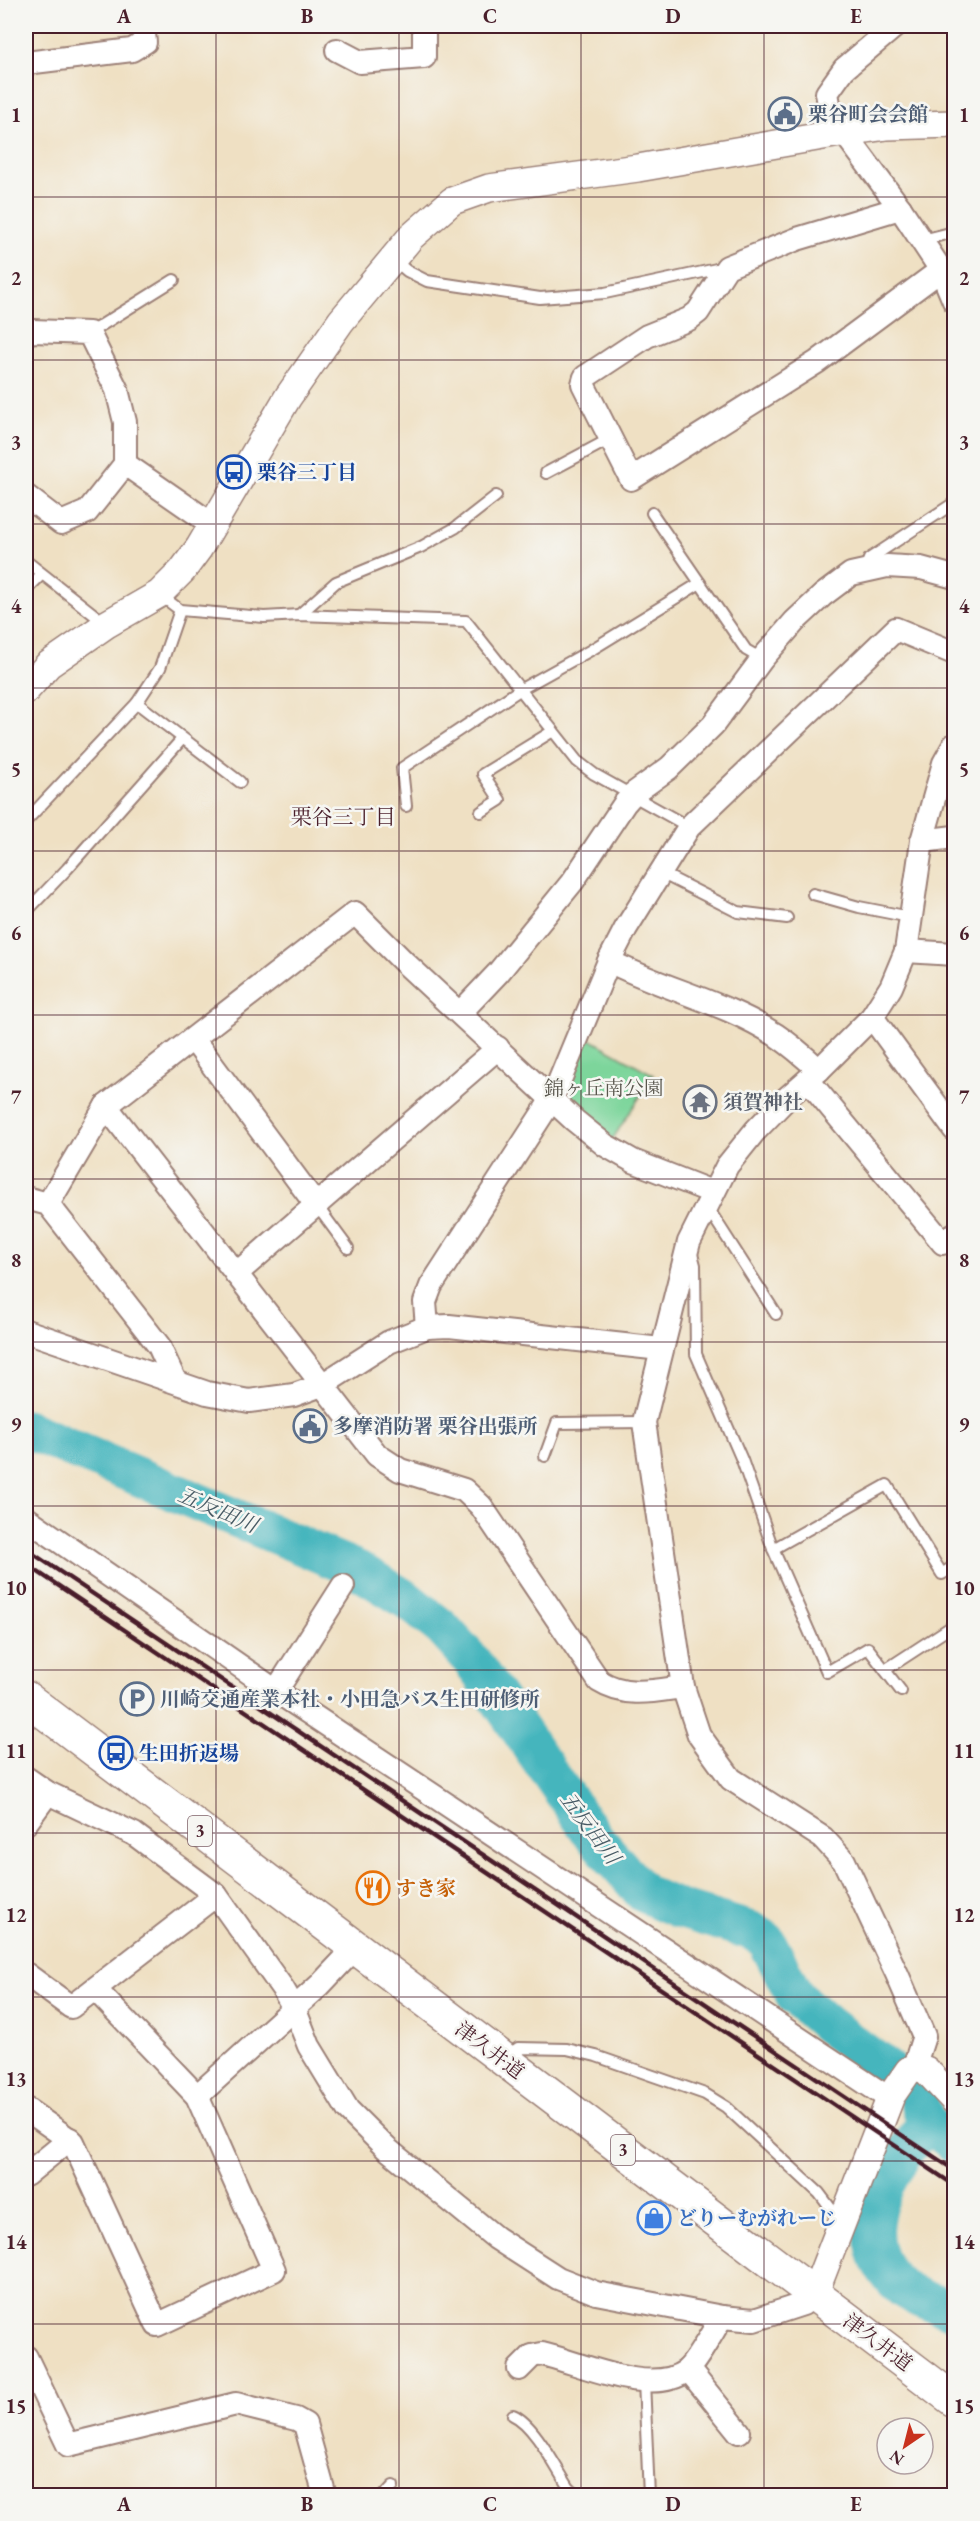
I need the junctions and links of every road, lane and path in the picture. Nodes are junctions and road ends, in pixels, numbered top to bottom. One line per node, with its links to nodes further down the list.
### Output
1 (143, 26): 5 (street)
2 (424, 26): 4 (street)
3 (895, 26): 7 (street)
4 (337, 50)
5 (26, 63)
6 (954, 124): 7 (street)
7 (846, 132): 8 (street); 11 (street)
8 (900, 208): 10 (street); 12 (street)
9 (954, 232): 10 (lane)
10 (922, 240): 13 (street)
11 (393, 259): 12 (lane); 25 (street)
12 (727, 267): 18 (street)
13 (941, 270): 15 (street); 18 (street)
14 (174, 280): 17 (lane)
15 (954, 301)
16 (28, 329): 17 (street)
17 (89, 333): 19 (street)
18 (610, 439): 20 (lane)
19 (125, 464): 21 (street); 25 (street)
20 (546, 473)
21 (26, 496)
22 (496, 496): 33 (lane)
23 (954, 503): 27 (lane)
24 (652, 513): 30 (lane)
25 (213, 525): 32 (street)
26 (26, 561): 28 (lane)
27 (865, 569): 29 (street); 36 (street)
28 (41, 575): 31 (lane); 34 (lane)
29 (954, 577)
30 (699, 583): 36 (lane); 37 (lane)
31 (26, 590)
32 (170, 602): 33 (lane); 34 (street); 39 (lane)
33 (299, 615): 37 (lane)
34 (106, 624): 38 (street)
35 (954, 652): 48 (street)
36 (762, 659): 44 (street)
37 (521, 689): 40 (lane); 45 (lane)
38 (26, 690)
39 (137, 703): 41 (lane); 47 (lane)
40 (553, 731): 44 (lane); 46 (lane)
41 (182, 739): 43 (lane); 53 (lane)
42 (954, 745): 50 (street)
43 (240, 782)
44 (633, 794): 48 (lane); 59 (street)
45 (405, 806)
46 (482, 812)
47 (26, 820)
48 (688, 827): 51 (street)
49 (954, 837): 50 (street)
50 (922, 841): 54 (street)
51 (661, 873): 55 (lane); 58 (street)
52 (813, 894): 54 (lane)
53 (26, 912)
54 (910, 917): 56 (street)
55 (787, 918)
56 (906, 951): 57 (street); 60 (street)
57 (954, 954)
58 (609, 961): 63 (street); 64 (street)
59 (460, 1012): 61 (street); 62 (street)
60 (872, 1017): 63 (street); 66 (street)
61 (194, 1039): 65 (street); 70 (street)
62 (498, 1048): 64 (street); 70 (street)
63 (814, 1075): 68 (street); 71 (street)
64 (552, 1099): 68 (street); 76 (street)
65 (106, 1106): 69 (street); 74 (street)
66 (954, 1129)
67 (26, 1198): 69 (street)
68 (709, 1199): 72 (street); 75 (lane)
69 (48, 1204): 79 (street)
70 (317, 1206): 73 (lane); 74 (street)
71 (954, 1234)
72 (689, 1242): 78 (street); 84 (lane)
73 (348, 1248)
74 (236, 1274): 80 (street)
75 (776, 1314)
76 (426, 1327): 78 (street); 80 (street)
77 (26, 1330): 79 (street)
78 (661, 1349): 81 (street)
79 (175, 1381): 80 (street)
80 (322, 1385): 89 (street)
81 (644, 1422): 82 (lane); 89 (street)
82 (544, 1456)
83 (26, 1518): 90 (street)
84 (773, 1549): 85 (lane); 88 (lane)
85 (954, 1566)
86 (343, 1586): 90 (street)
87 (954, 1625): 88 (lane)
88 (885, 1670): 91 (lane)
89 (683, 1687): 102 (street)
90 (276, 1691): 104 (street)
91 (901, 1691)
92 (26, 1698): 97 (main road, 津久井道 / 3)
93 (26, 1778): 94 (street)
94 (48, 1793): 95 (street); 96 (street)
95 (26, 1823)
96 (216, 1895): 99 (street); 100 (street)
97 (355, 1948): 100 (street); 101 (main road, 津久井道 / 3)
98 (26, 1974): 99 (street)
99 (96, 1989): 103 (street)
100 (294, 2008): 103 (street); 111 (street)
101 (503, 2059): 109 (lane); 110 (main road, 津久井道 / 3)
102 (911, 2069): 104 (street); 105 (street)
103 (197, 2096): 107 (street)
104 (890, 2097): 109 (street)
105 (954, 2100)
106 (26, 2109): 107 (street)
107 (70, 2139): 108 (street)
108 (26, 2175)
109 (842, 2224): 110 (street)
110 (814, 2295): 111 (street); 116 (main road, 津久井道 / 3)
111 (722, 2317): 114 (street)
112 (26, 2357): 120 (street)
113 (519, 2369): 115 (street)
114 (688, 2369): 115 (street); 118 (street)
115 (644, 2381): 123 (lane)
116 (954, 2400)
117 (513, 2415): 122 (lane)
118 (740, 2432)
119 (393, 2486): 121 (lane)
120 (325, 2496)
121 (384, 2496)
122 (585, 2496)
123 (649, 2496)

